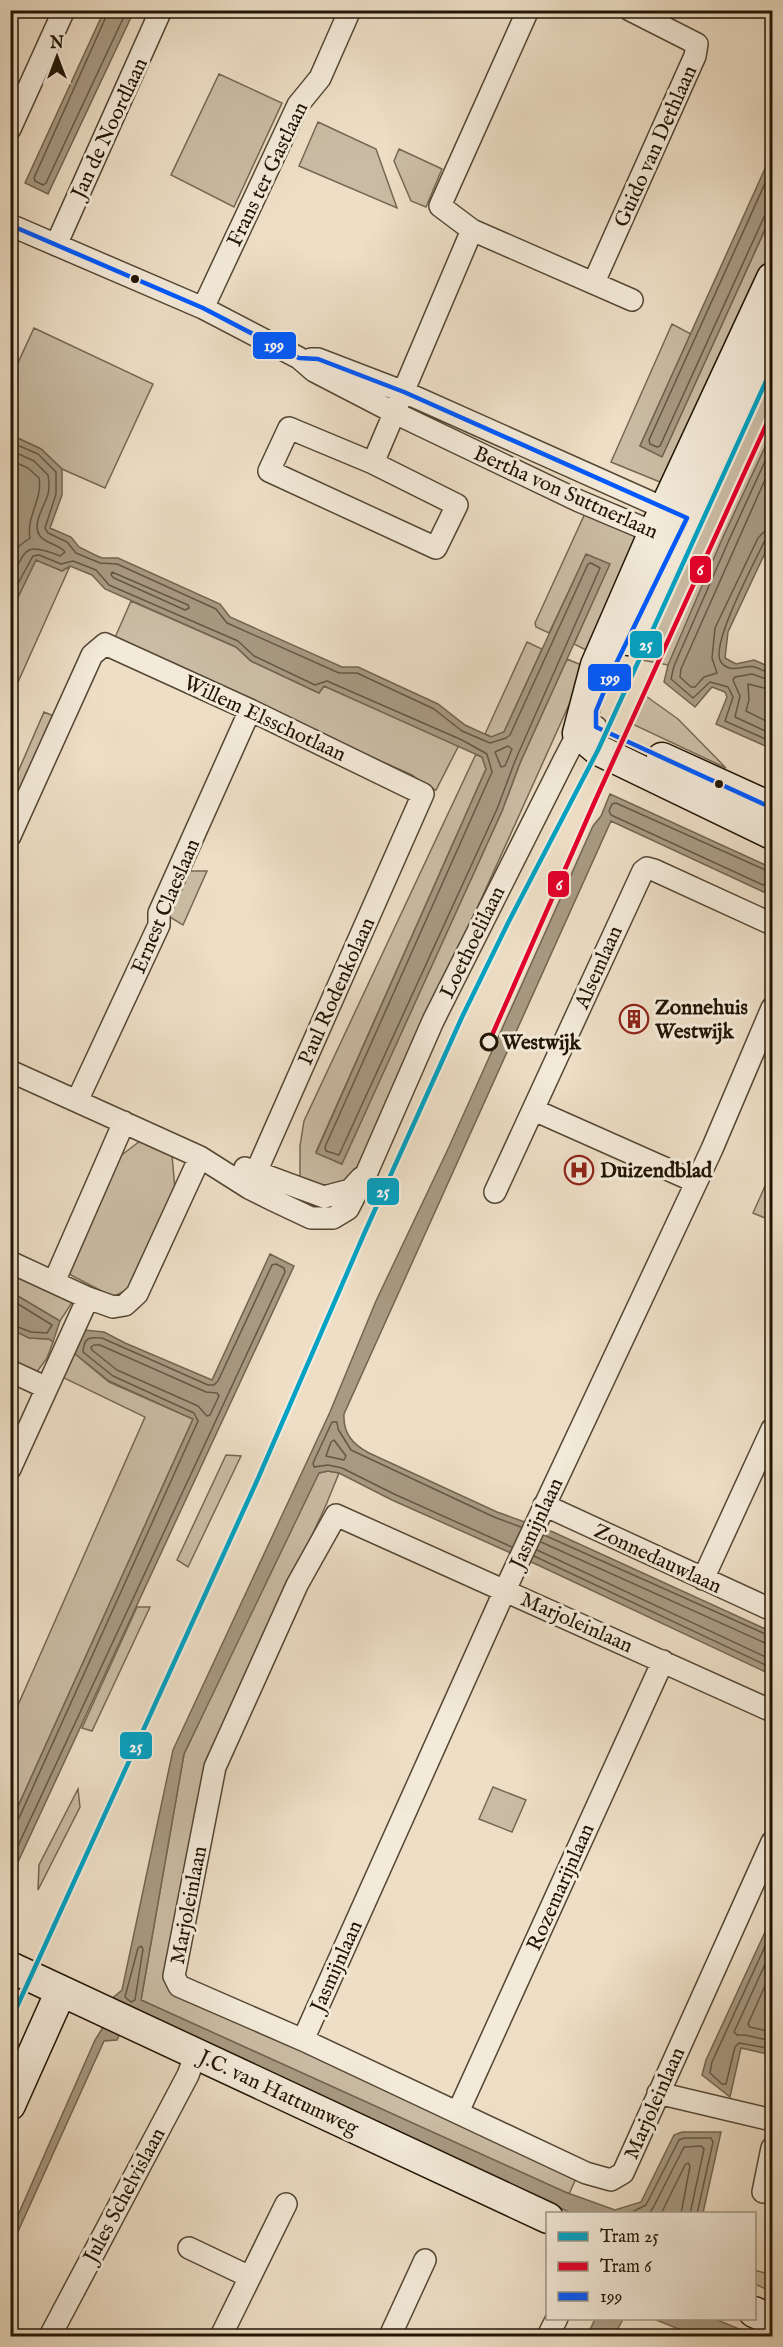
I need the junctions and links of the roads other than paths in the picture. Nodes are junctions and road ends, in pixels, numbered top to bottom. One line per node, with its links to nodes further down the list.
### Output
1 (64, 10): 6 (street)
2 (161, 10): 9 (street, Jan de Noordlaan)
3 (350, 10): 13 (street, Frans ter Gastlaan)
4 (528, 10): 8 (street)
5 (630, 10): 11 (street, Guido van Dethlaan)
6 (10, 129)
7 (10, 225): 9 (street, Bertha von Suttnerlaan)
8 (472, 230): 11 (street); 16 (street)
9 (56, 245): 13 (street, Bertha von Suttnerlaan)
10 (772, 278): 19 (street)
11 (594, 282): 12 (street)
12 (632, 300)
13 (203, 308): 15 (street, Bertha von Suttnerlaan)
14 (772, 330): 19 (street)
15 (299, 358): 16 (street, Bertha von Suttnerlaan); 17 (street, Bertha von Suttnerlaan)
16 (404, 392): 17 (street); 19 (street, Bertha von Suttnerlaan)
17 (395, 413): 18 (street); 19 (street, Bertha von Suttnerlaan)
18 (373, 464): 18 (street)
19 (670, 525): 21 (street)
20 (250, 710): 22 (street, Willem Elsschotlaan); 25 (street, Willem Elsschotlaan); 29 (street, Ernest Claeslaan)
21 (587, 730): 23 (street); 24 (street); 33 (street, Loethoelilaan)
22 (423, 794): 33 (street, Paul Rodenkolaan)
23 (772, 808)
24 (772, 834)
25 (10, 836)
26 (772, 924): 30 (street, Alsemlaan)
27 (772, 1008): 34 (street, Jasmijnlaan)
28 (10, 1071): 29 (street, Loethoelilaan)
29 (77, 1101): 31 (street, Loethoelilaan)
30 (534, 1110): 34 (street); 35 (street, Alsemlaan)
31 (124, 1122): 32 (street, Loethoelilaan); 37 (street)
32 (200, 1157): 33 (street, Loethoelilaan); 38 (street)
33 (253, 1180)
34 (696, 1182): 43 (street, Jasmijnlaan)
35 (495, 1192)
36 (10, 1262): 37 (street)
37 (54, 1282): 38 (street)
38 (88, 1298): 40 (street)
39 (10, 1371): 40 (street)
40 (47, 1388): 42 (street)
41 (772, 1429): 44 (street)
42 (10, 1469)
43 (541, 1512): 44 (street, Zonnedauwlaan); 45 (street, Jasmijnlaan)
44 (703, 1579): 46 (street, Zonnedauwlaan)
45 (505, 1590): 47 (street, Marjoleinlaan); 52 (street, Jasmijnlaan); 52 (street, Marjoleinlaan)
46 (772, 1610)
47 (663, 1661): 48 (street, Marjoleinlaan); 56 (street, Rozemarijnlaan)
48 (772, 1711)
49 (772, 1842): 54 (street, Marjoleinlaan)
50 (10, 1967): 51 (street, J.C. van Hattumweg)
51 (61, 1991): 53 (street, J.C. van Hattumweg); 55 (street)
52 (303, 2040): 56 (street, Marjoleinlaan)
53 (196, 2053): 61 (street, J.C. van Hattumweg); 68 (street, Jules Schelvislaan)
54 (658, 2093): 56 (street, Marjoleinlaan); 57 (street)
55 (10, 2105)
56 (458, 2112)
57 (772, 2120)
58 (772, 2148): 59 (street)
59 (762, 2193)
60 (286, 2204): 64 (street)
61 (546, 2217)
62 (189, 2248): 64 (street)
63 (425, 2260): 70 (street)
64 (250, 2277): 69 (street)
65 (756, 2313): 67 (street)
66 (556, 2320): 71 (street)
67 (772, 2320)
68 (50, 2337)
69 (221, 2337)
70 (390, 2337)
71 (548, 2337)

